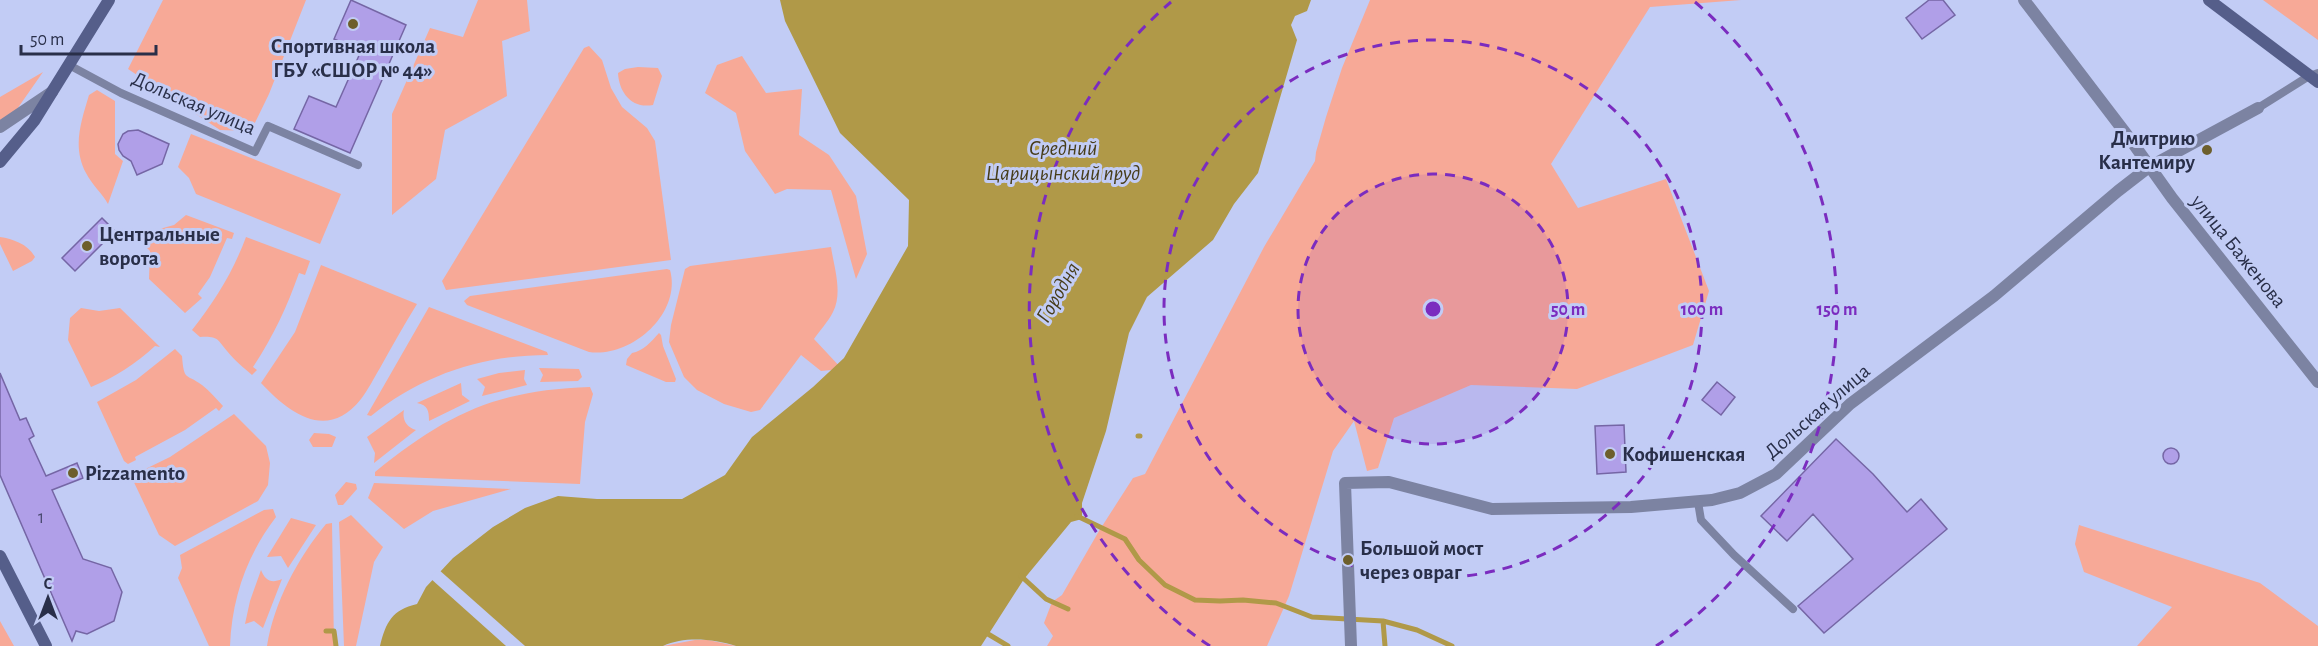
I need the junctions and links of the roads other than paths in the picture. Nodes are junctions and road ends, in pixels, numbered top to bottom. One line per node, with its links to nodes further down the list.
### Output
1 (109, 0): 4 (main road)
2 (2024, 0): 11 (street, улица Баженова)
3 (2209, 0): 5 (main road)
4 (69, 65): 6 (main road); 10 (lane, Дольская улица)
5 (2315, 77): 7 (lane, Дольская улица)
6 (55, 89): 8 (street); 9 (main road)
7 (2258, 108): 11 (street, Дольская улица)
8 (0, 127)
9 (0, 162)
10 (358, 165)
11 (2149, 168): 12 (street, улица Баженова); 13 (street, Дольская улица)
12 (2318, 382)
13 (1698, 502): 15 (lane); 17 (street, Дольская улица)
14 (0, 556): 16 (main road)
15 (1793, 609)
16 (46, 646)
17 (1351, 646)

